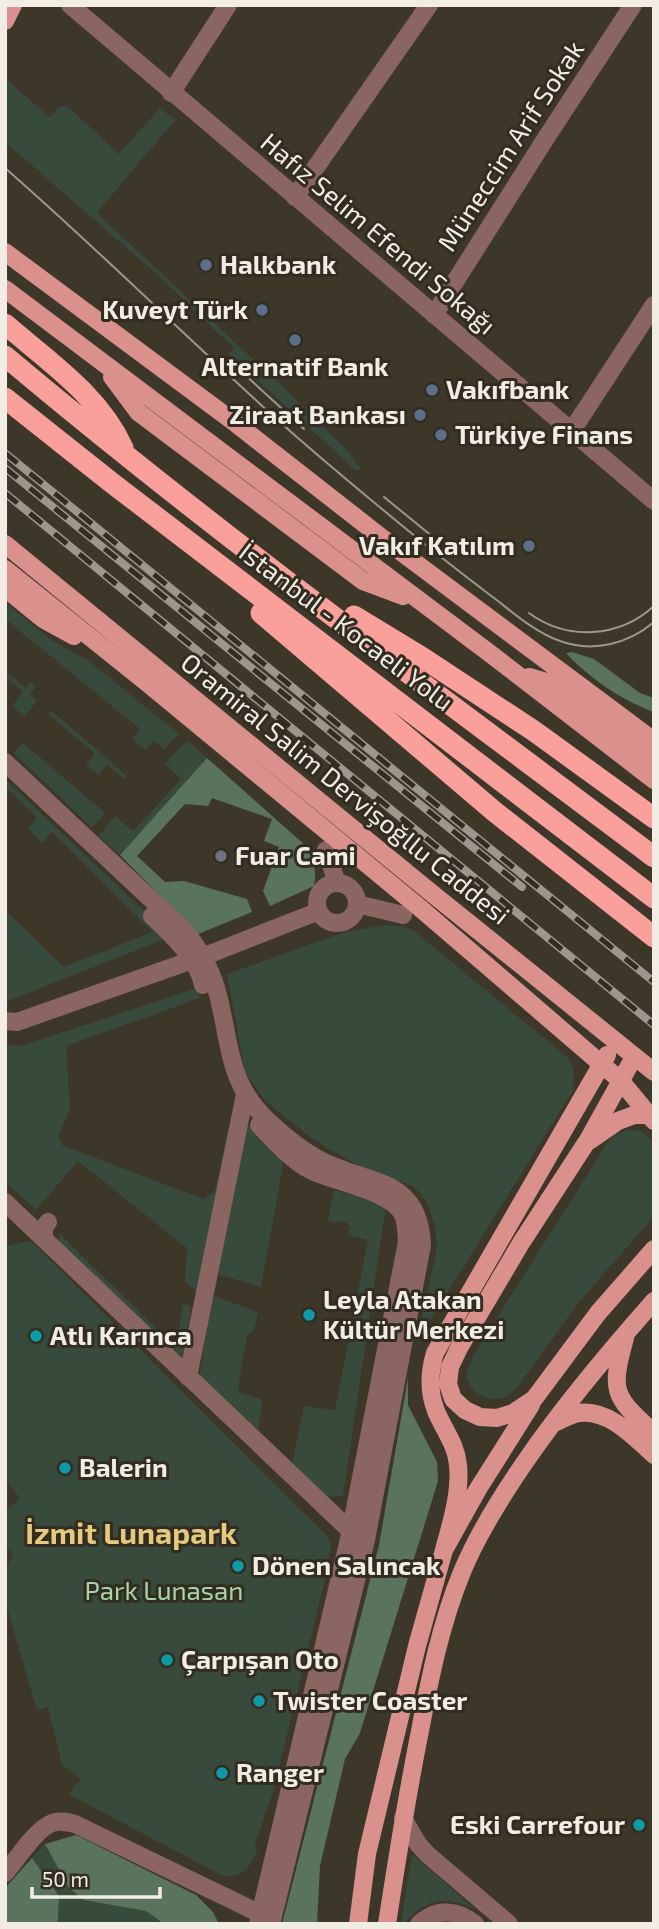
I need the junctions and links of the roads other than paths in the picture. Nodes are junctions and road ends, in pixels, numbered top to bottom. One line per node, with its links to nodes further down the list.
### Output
1 (13, 5): 6 (main road)
2 (69, 5): 7 (street, Hafız Selim Efendi Sokağı)
3 (228, 5): 7 (street)
4 (429, 5): 8 (street)
5 (633, 5): 12 (street, Müneccim Arif Sokak)
6 (5, 21)
7 (171, 93): 8 (street, Hafız Selim Efendi Sokağı)
8 (295, 197): 12 (street, Hafız Selim Efendi Sokağı)
9 (5, 252): 26 (main road)
10 (5, 289): 25 (main road)
11 (654, 305): 16 (street)
12 (434, 315): 16 (street, Hafız Selim Efendi Sokağı)
13 (5, 324): 17 (highway)
14 (5, 356): 17 (highway)
15 (5, 398): 18 (highway, İstanbul - Kocaeli Yolu)
16 (571, 432): 19 (street, Hafız Selim Efendi Sokağı)
17 (127, 456): 21 (highway)
18 (112, 483): 37 (highway, İstanbul - Kocaeli Yolu); 41 (highway)
19 (654, 501)
20 (5, 544): 44 (main road, Oramiral Salim Dervişoğllu Caddesi)
21 (252, 554): 33 (highway); 35 (highway)
22 (5, 569): 24 (main road, Oramiral Salim Dervişoğllu Caddesi)
23 (5, 588): 24 (main road)
24 (105, 649): 46 (main road, Oramiral Salim Dervişoğllu Caddesi)
25 (516, 673): 30 (main road); 32 (main road)
26 (635, 727): 27 (main road); 28 (main road)
27 (654, 728)
28 (654, 741)
29 (5, 762): 42 (street)
30 (654, 763)
31 (5, 775): 42 (street)
32 (654, 780)
33 (654, 818)
34 (326, 850): 36 (street)
35 (654, 857)
36 (337, 883): 38 (street); 39 (street)
37 (654, 898)
38 (357, 904): 39 (street); 40 (street)
39 (319, 911): 42 (street)
40 (403, 915)
41 (654, 937)
42 (197, 958): 43 (street); 49 (street)
43 (5, 1021)
44 (615, 1042): 45 (main road, Oramiral Salim Dervişoğllu Caddesi); 46 (main road)
45 (634, 1057): 47 (main road, Oramiral Salim Dervişoğllu Caddesi); 48 (main road)
46 (601, 1065): 48 (main road, Oramiral Salim Dervişoğllu Caddesi); 63 (main road)
47 (654, 1072)
48 (620, 1080): 50 (main road, Oramiral Salim Dervişoğllu Caddesi); 51 (main road)
49 (243, 1100): 56 (street); 61 (street); 62 (street)
50 (651, 1118): 51 (main road)
51 (586, 1143): 57 (main road)
52 (5, 1202): 56 (street)
53 (654, 1249): 57 (main road)
54 (654, 1301): 55 (main road)
55 (627, 1332): 58 (main road); 59 (main road)
56 (188, 1377): 61 (street)
57 (534, 1399): 63 (main road)
58 (551, 1425): 60 (main road); 64 (main road)
59 (654, 1433)
60 (654, 1455)
61 (350, 1531): 62 (street); 66 (street)
62 (365, 1545): 66 (street)
63 (444, 1550): 67 (main road)
64 (402, 1818): 68 (main road); 71 (street)
65 (5, 1873): 66 (street)
66 (265, 1920)
67 (358, 1924)
68 (387, 1924)
69 (419, 1924): 70 (street)
70 (475, 1924)
71 (509, 1924)

